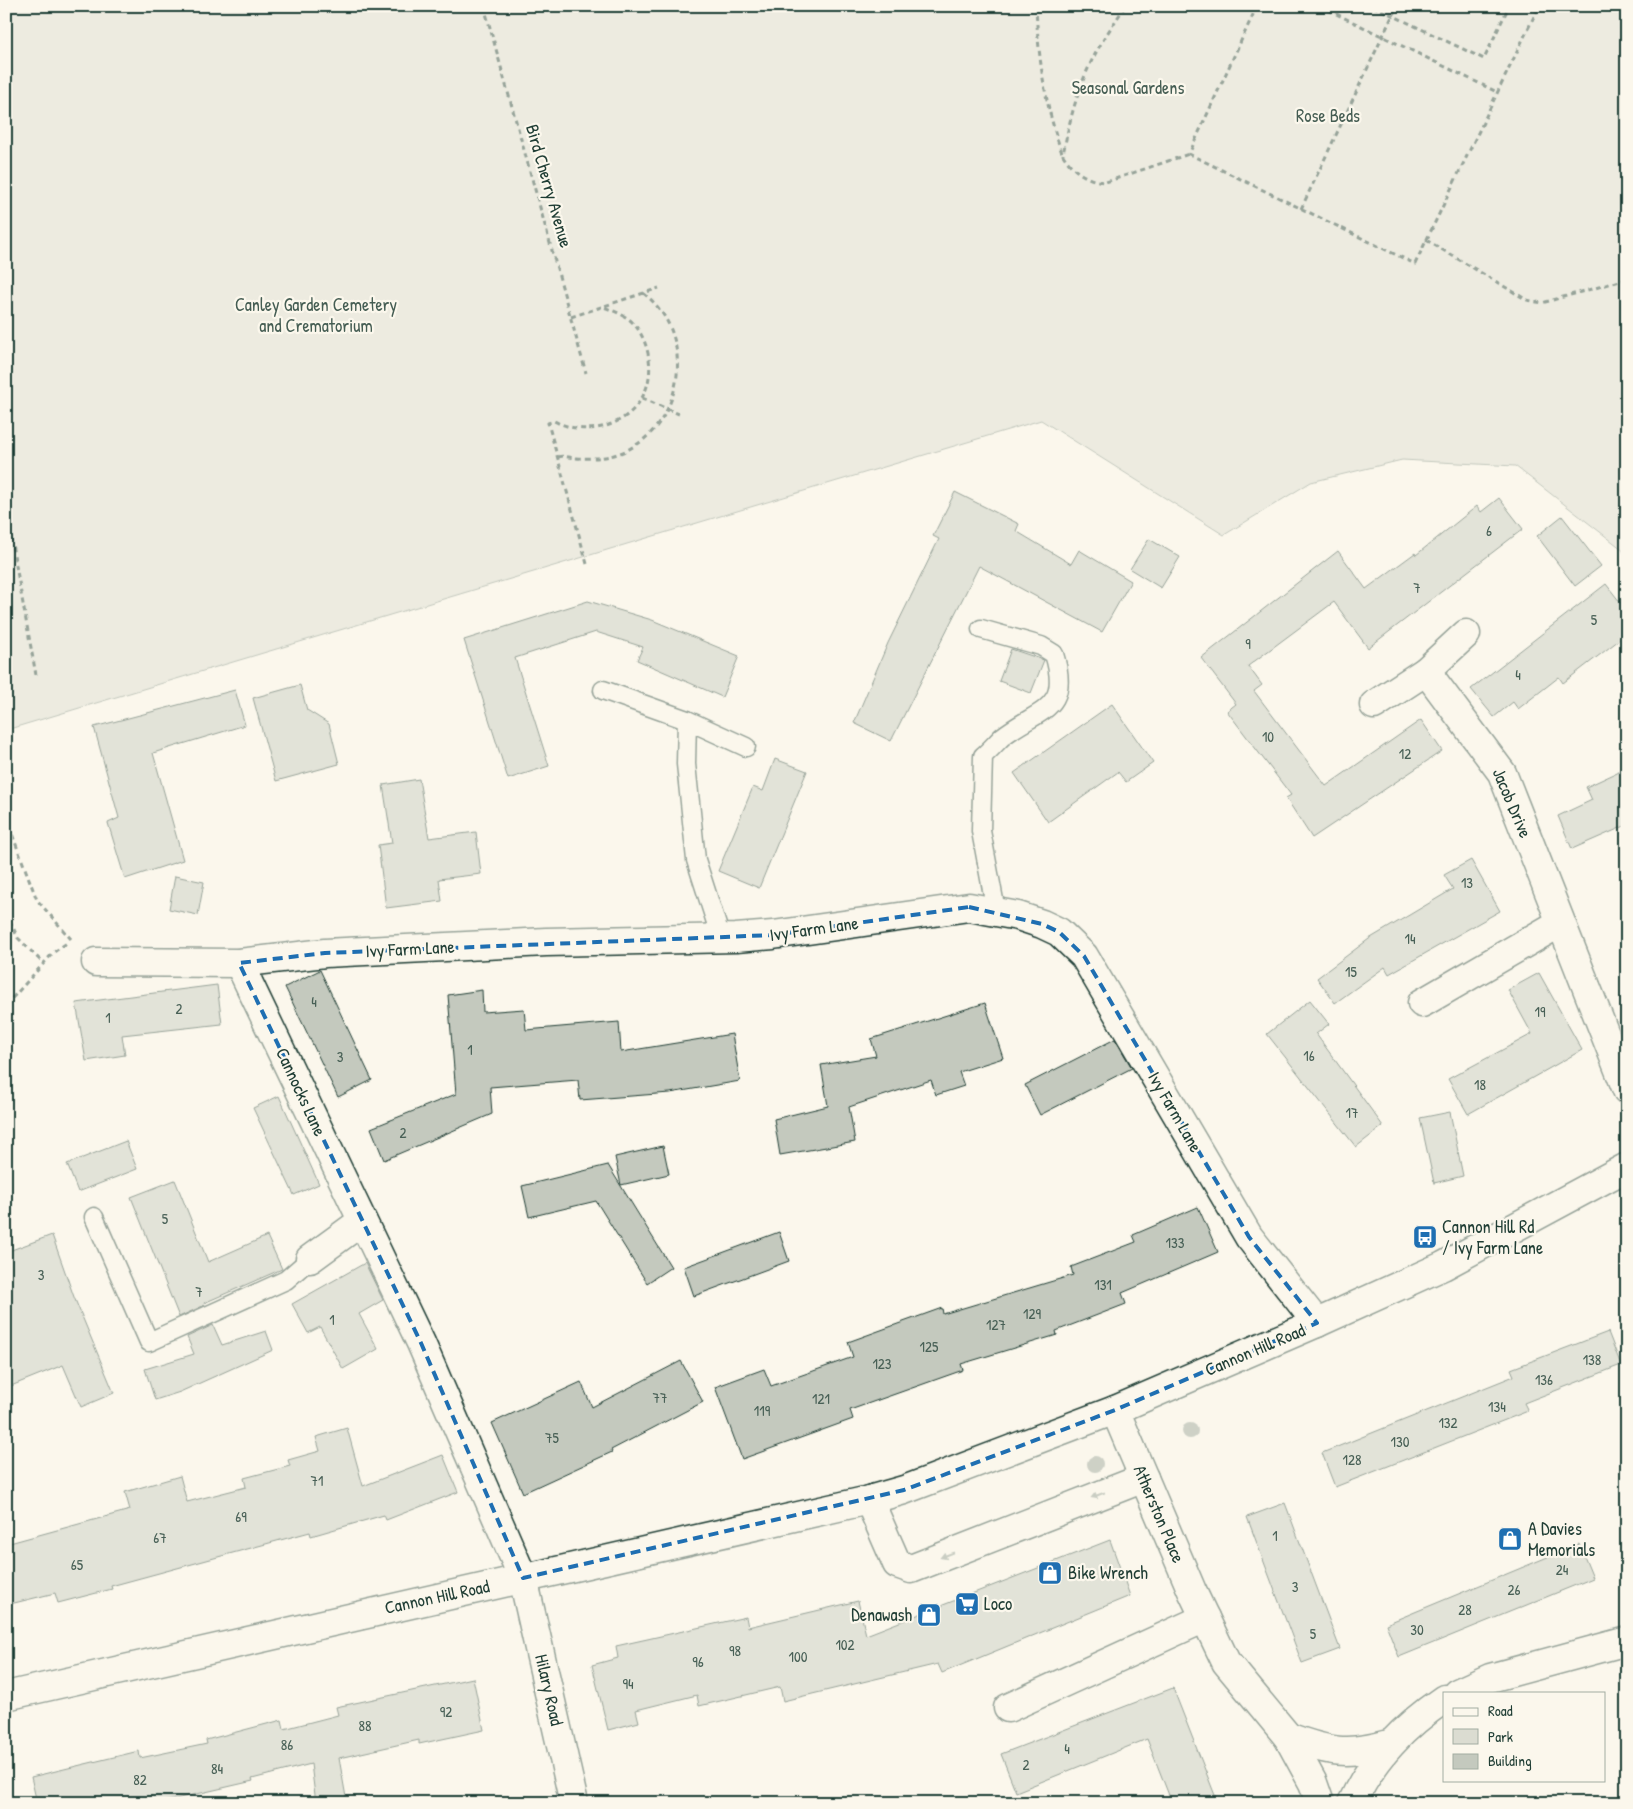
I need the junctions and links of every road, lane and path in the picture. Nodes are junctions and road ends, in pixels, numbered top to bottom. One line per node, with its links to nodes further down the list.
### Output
1 (484, 6): 21 (path, Bird Cherry Avenue)
2 (1036, 6): 13 (path)
3 (1125, 6): 13 (path)
4 (1257, 6): 14 (path)
5 (1320, 6): 11 (path)
6 (1373, 6): 10 (path)
7 (1397, 6): 10 (path)
8 (1509, 6): 10 (path)
9 (1539, 6): 12 (path)
10 (1392, 16): 11 (path)
11 (1383, 36): 12 (path); 15 (path)
12 (1498, 92): 16 (path)
13 (1063, 154): 14 (path)
14 (1189, 154): 15 (path)
15 (1301, 208): 16 (path)
16 (1426, 240): 17 (path)
17 (1627, 279)
18 (659, 288): 19 (path)
19 (643, 294): 20 (path); 24 (path)
20 (603, 306): 21 (path); 23 (path)
21 (571, 317): 22 (path, Bird Cherry Avenue)
22 (586, 373)
23 (642, 398): 24 (path); 26 (path)
24 (668, 410): 25 (path); 26 (path)
25 (679, 414)
26 (558, 458): 28 (path)
27 (6, 511): 32 (path)
28 (587, 564)
29 (981, 629): 38 (lane)
30 (1466, 634): 31 (street)
31 (1426, 671): 34 (street); 40 (street, Jacob Drive)
32 (36, 674)
33 (603, 690): 35 (lane)
34 (1374, 705)
35 (687, 720): 36 (lane); 41 (lane)
36 (746, 747)
37 (6, 818): 42 (path)
38 (996, 911): 41 (street, Ivy Farm Lane); 53 (street, Ivy Farm Lane)
39 (6, 913): 45 (path)
40 (1560, 923): 46 (street); 48 (street, Jacob Drive)
41 (721, 938): 44 (street, Ivy Farm Lane)
42 (72, 940): 43 (path); 45 (path)
43 (96, 962): 44 (street, Ivy Farm Lane)
44 (239, 963): 51 (street, Cannocks Lane)
45 (44, 964): 47 (path)
46 (1422, 1003)
47 (6, 1005)
48 (1627, 1090)
49 (1627, 1167): 53 (street, Cannon Hill Road)
50 (94, 1217): 52 (lane)
51 (362, 1221): 52 (street); 54 (street, Cannocks Lane)
52 (310, 1259)
53 (1317, 1323): 55 (street, Cannon Hill Road)
54 (421, 1343): 58 (street, Hilary Road)
55 (1115, 1410): 56 (street, Atherston Place); 57 (street, Cannon Hill Road)
56 (1144, 1478): 57 (street, one-way to 57); 59 (street, Atherston Place)
57 (869, 1500): 58 (street, Cannon Hill Road)
58 (523, 1578): 62 (street, Cannon Hill Road); 67 (street, Hilary Road)
59 (1204, 1618): 64 (street); 65 (street, Atherston Place)
60 (1627, 1641): 61 (street)
61 (1459, 1692)
62 (6, 1696)
63 (1443, 1700): 66 (street)
64 (1008, 1708)
65 (1288, 1736): 66 (street); 68 (street, Atherston Place)
66 (1389, 1744): 69 (street)
67 (574, 1803)
68 (1320, 1803)
69 (1352, 1803)

